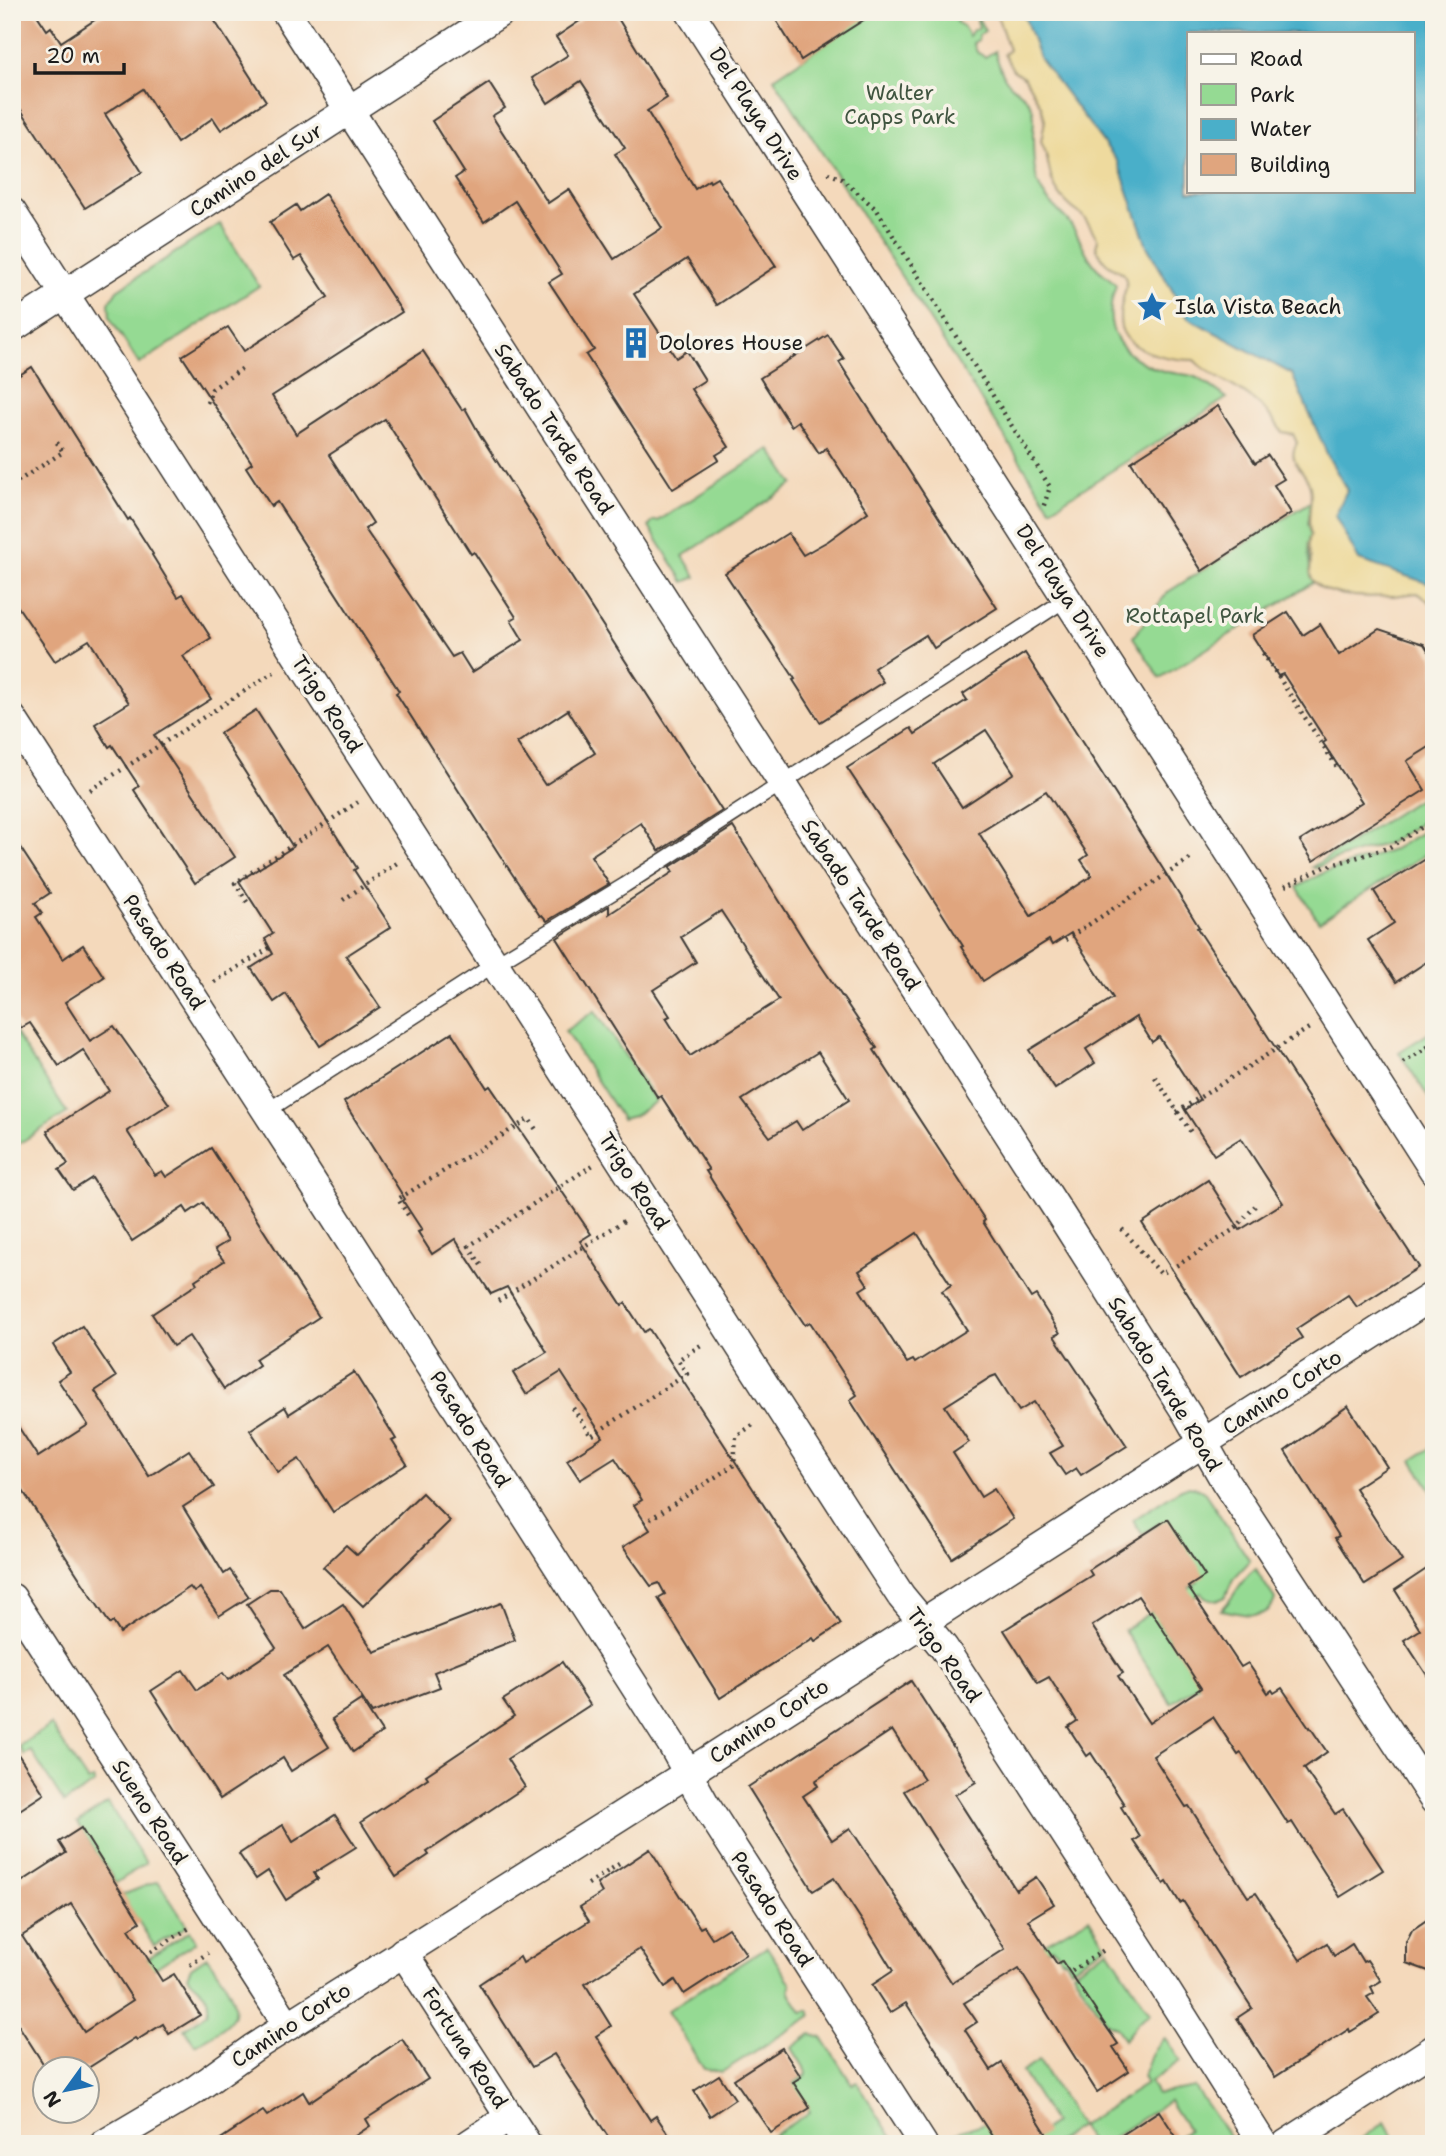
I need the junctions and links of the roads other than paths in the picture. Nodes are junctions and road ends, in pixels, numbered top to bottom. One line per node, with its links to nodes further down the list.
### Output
1 (286, 12): 4 (street, Sabado Tarde Road)
2 (501, 12): 4 (street, Camino del Sur)
3 (690, 12): 8 (street, Del Playa Drive)
4 (349, 110): 6 (street, Camino del Sur); 10 (street, Sabado Tarde Road)
5 (12, 212): 6 (street, Trigo Road)
6 (64, 295): 7 (street, Camino del Sur); 11 (street, Trigo Road)
7 (12, 328)
8 (1068, 598): 10 (lane); 13 (street, Del Playa Drive)
9 (12, 718): 12 (street, Pasado Road)
10 (782, 782): 11 (lane); 15 (street, Sabado Tarde Road)
11 (495, 964): 12 (lane); 17 (street, Trigo Road)
12 (267, 1111): 18 (street, Pasado Road)
13 (1434, 1171)
14 (1434, 1295): 15 (street, Camino Corto)
15 (1203, 1443): 17 (street, Camino Corto); 19 (street, Sabado Tarde Road)
16 (12, 1598): 21 (street, Sueno Road)
17 (922, 1622): 18 (street, Camino Corto); 28 (street, Trigo Road)
18 (688, 1773): 20 (street, Camino Corto); 27 (street, Pasado Road)
19 (1434, 1800)
20 (403, 1952): 21 (street, Camino Corto); 23 (street, Fortuna Road)
21 (288, 2026): 24 (street, Camino Corto)
22 (1434, 2049): 29 (street)
23 (510, 2117): 25 (street); 26 (street, Fortuna Road)
24 (104, 2144)
25 (469, 2144)
26 (527, 2144)
27 (923, 2144)
28 (1263, 2144)
29 (1286, 2144)

